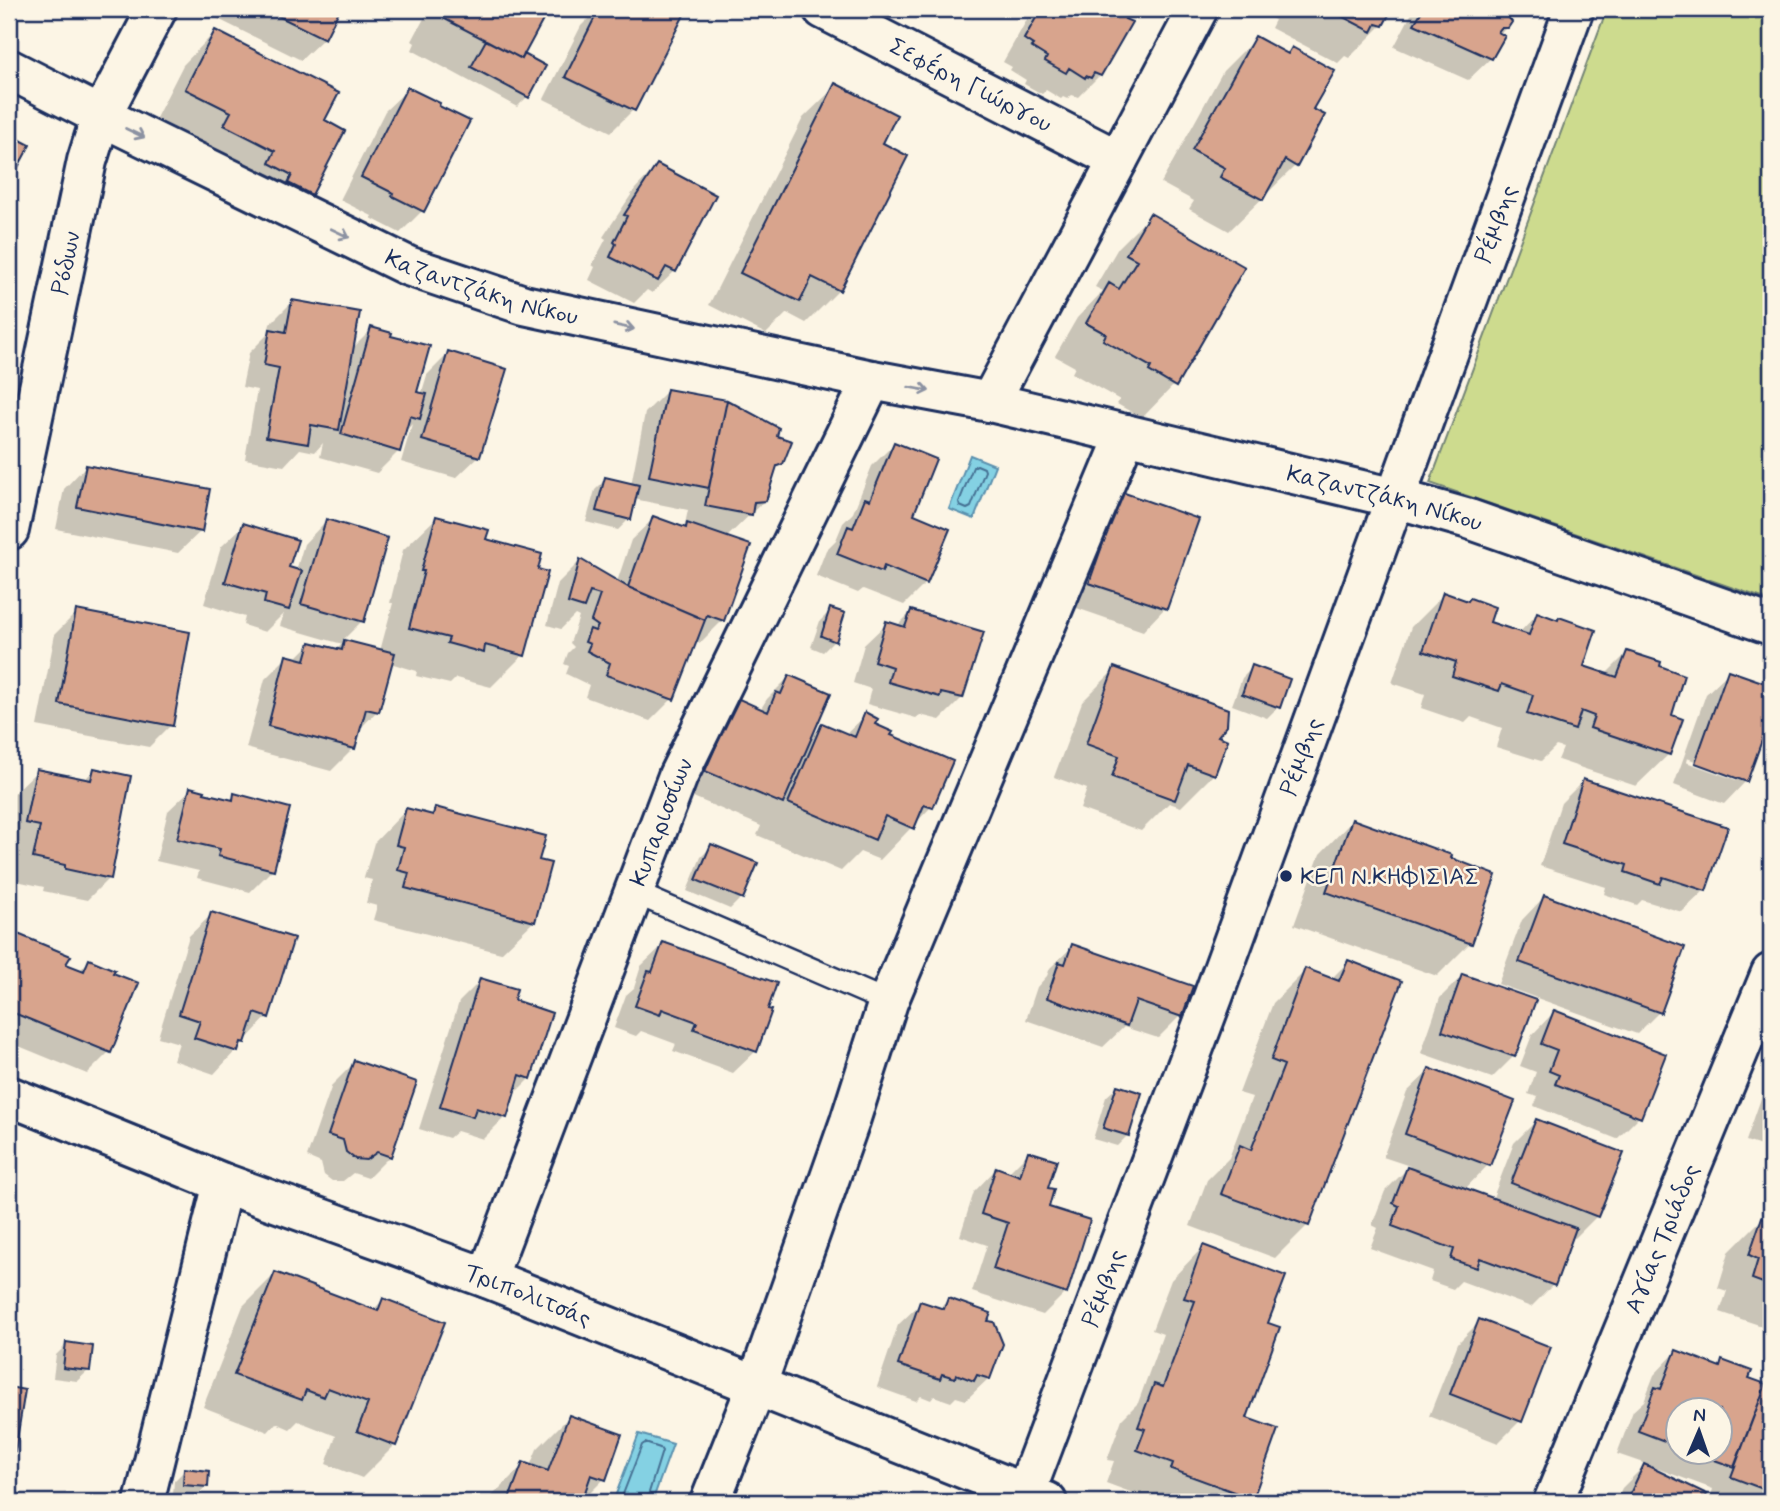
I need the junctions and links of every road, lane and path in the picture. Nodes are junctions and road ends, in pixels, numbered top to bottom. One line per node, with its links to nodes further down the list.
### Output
1 (158, 9): 6 (street, Ρόδων)
2 (823, 9): 7 (street, Σεφέρη Γιώργου)
3 (1198, 9): 7 (street)
4 (1574, 9): 11 (street, Ρέμβης)
5 (9, 69): 6 (street, Καζαντζάκη Νίκου)
6 (101, 116): 8 (street, Καζαντζάκη Νίκου, one-way to 8); 12 (street, Ρόδων)
7 (1118, 160): 9 (street)
8 (872, 380): 9 (street, Καζαντζάκη Νίκου, one-way to 9); 14 (street, Κυπαρισσίων)
9 (990, 402): 10 (street, Καζαντζάκη Νίκου)
10 (1126, 434): 11 (street, Καζαντζάκη Νίκου); 16 (street)
11 (1395, 498): 13 (street, Καζαντζάκη Νίκου); 21 (street, Ρέμβης)
12 (9, 530)
13 (1771, 625)
14 (634, 892): 16 (lane); 19 (street, Κυπαρισσίων)
15 (1768, 989): 24 (street, Αγίας Τριάδος)
16 (888, 1002): 20 (street)
17 (9, 1096): 18 (street, Τριπολιτσάς)
18 (223, 1183): 19 (street, Τριπολιτσάς); 22 (street)
19 (487, 1278): 20 (street, Τριπολιτσάς)
20 (756, 1387): 21 (street, Τριπολιτσάς); 23 (street)
21 (1032, 1499)
22 (144, 1502)
23 (710, 1502)
24 (1553, 1502)

